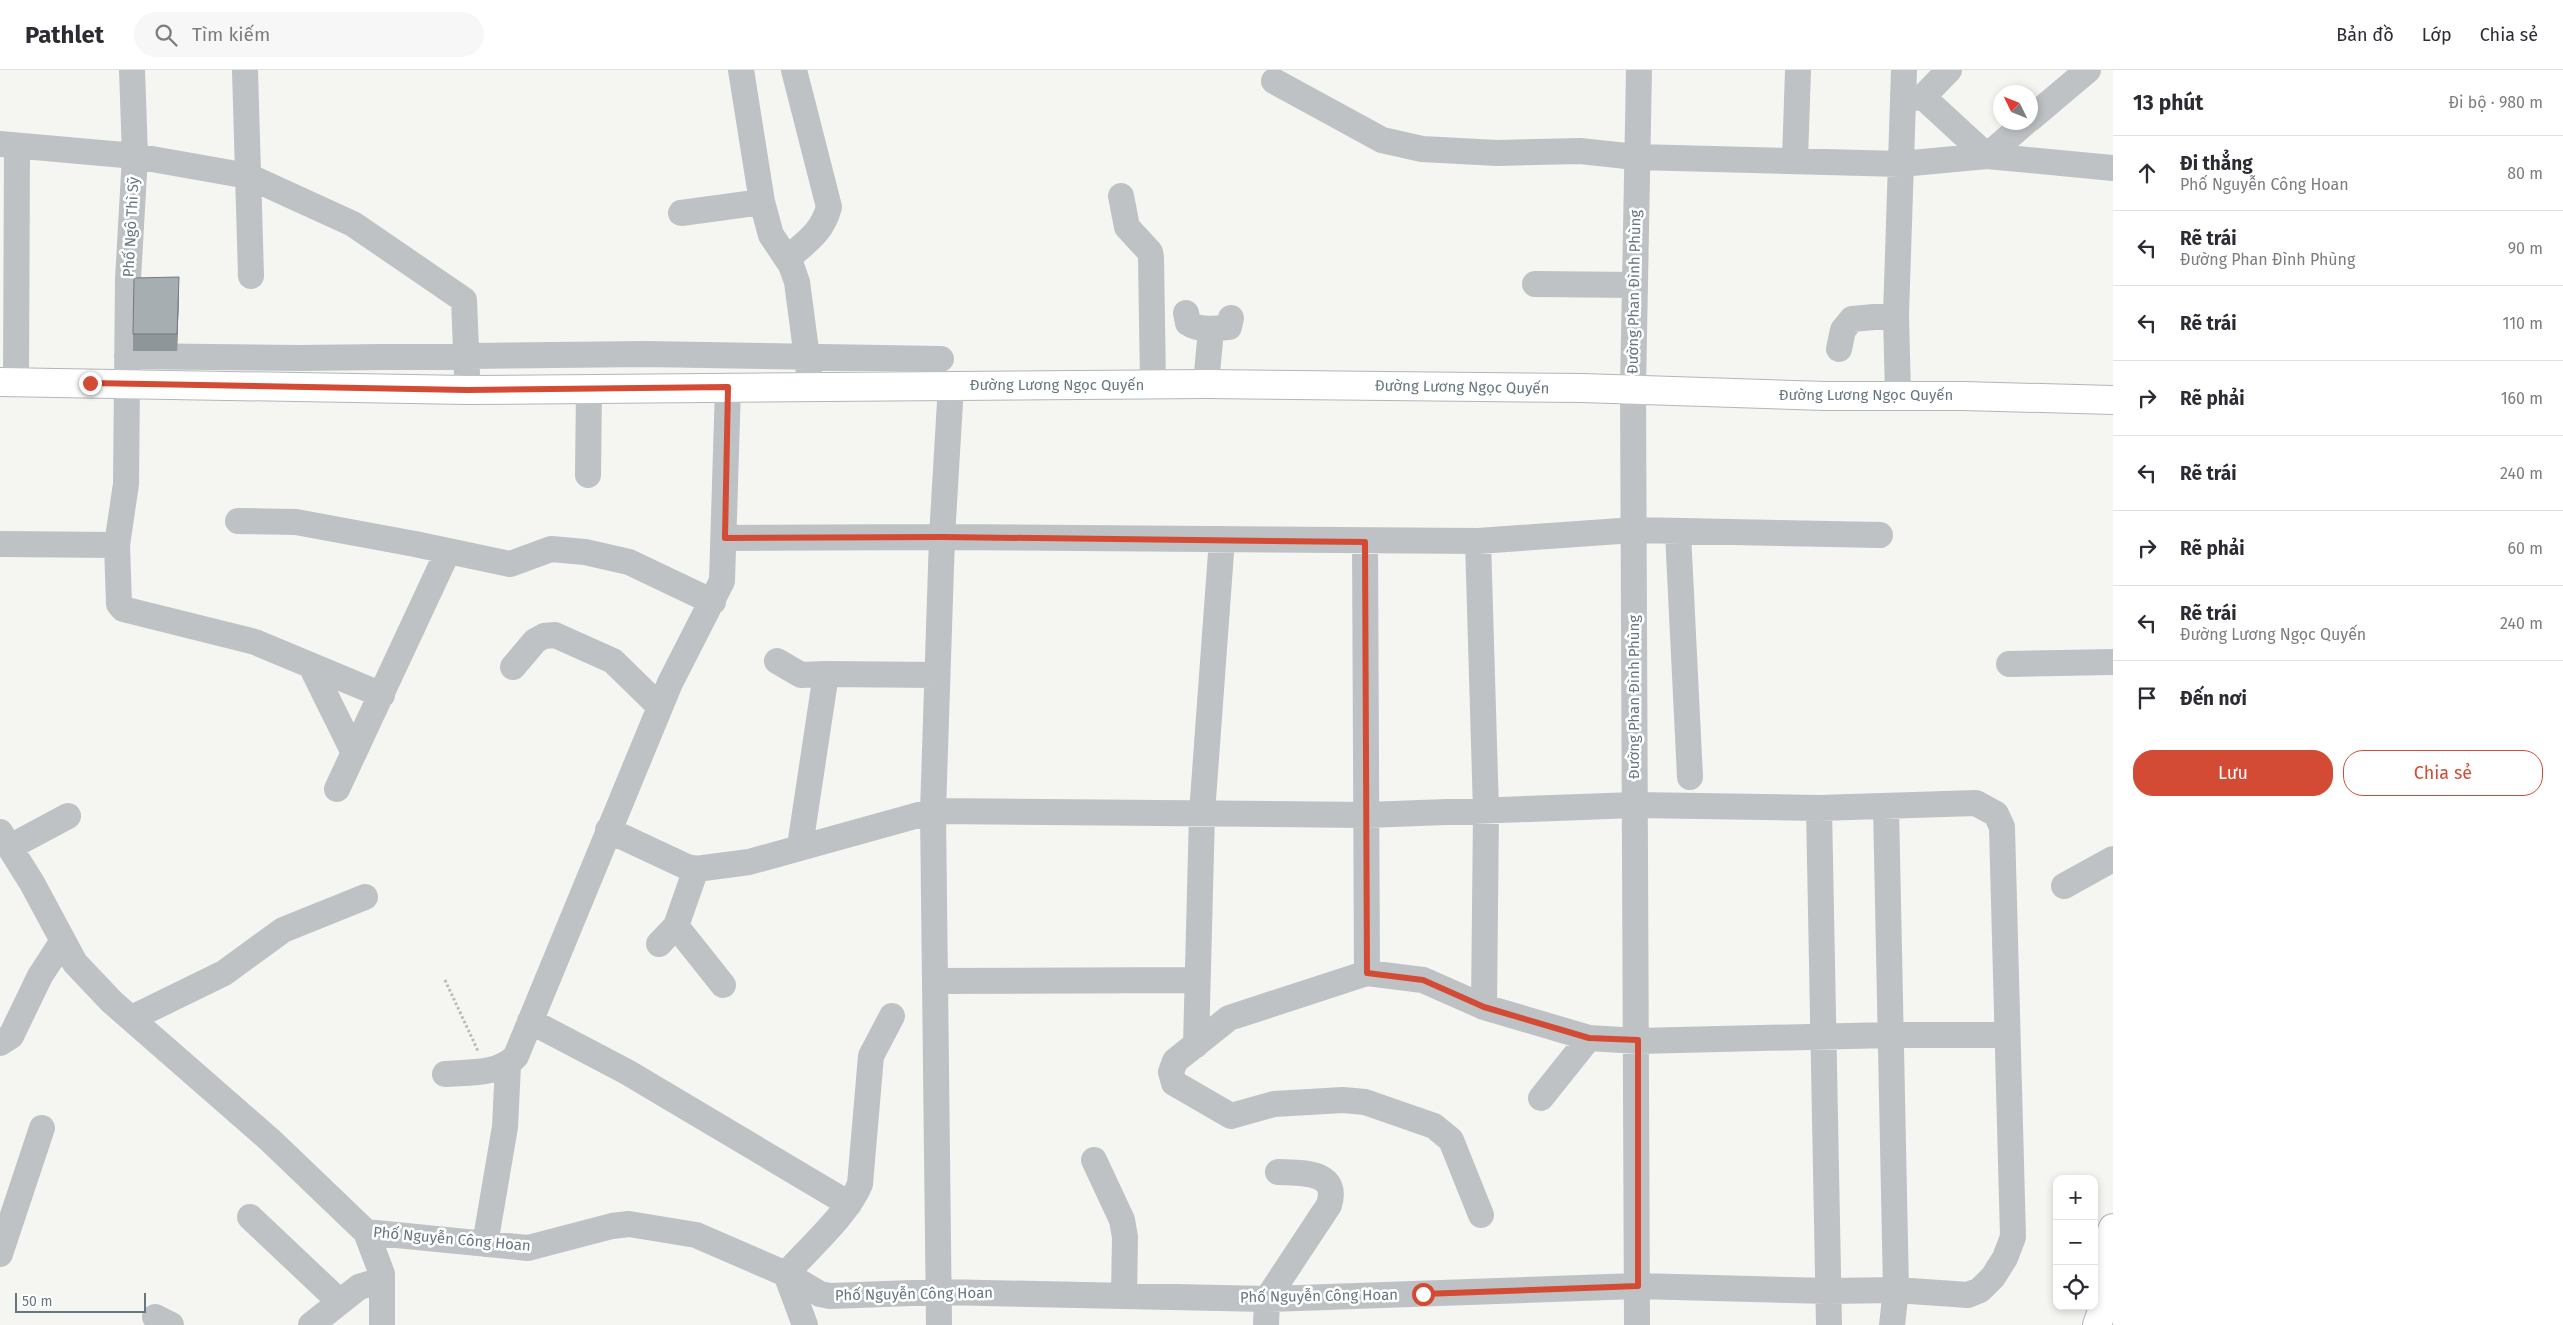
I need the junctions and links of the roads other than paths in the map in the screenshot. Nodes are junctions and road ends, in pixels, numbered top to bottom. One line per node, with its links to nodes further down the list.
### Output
1 (132, 70): 15 (street, Phố Ngô Thì Sỹ)
2 (245, 70): 21 (street)
3 (741, 70): 23 (street)
4 (794, 70): 25 (street)
5 (1639, 70): 17 (street, Đường Phan Đình Phùng)
6 (1798, 70): 18 (street)
7 (1904, 70): 11 (street)
8 (1949, 70): 11 (street)
9 (2088, 70): 12 (street)
10 (1274, 81): 17 (street)
11 (1912, 97): 16 (street); 19 (street)
12 (2038, 112)
13 (2017, 130): 16 (street)
14 (9, 146): 15 (street); 36 (street)
15 (135, 156): 21 (street); 32 (street, Phố Ngô Thì Sỹ)
16 (1987, 156): 19 (street); 20 (street)
17 (1636, 157): 18 (street); 28 (street, Đường Phan Đình Phùng)
18 (1795, 160): 19 (street)
19 (1901, 164): 30 (street)
20 (2113, 168)
21 (248, 176): 26 (street); 33 (street)
22 (1121, 196): 38 (street)
23 (762, 202): 24 (street); 25 (street)
24 (681, 213)
25 (787, 259): 34 (street)
26 (251, 276)
27 (1535, 284): 28 (street)
28 (1634, 286): 44 (street, Đường Phan Đình Phùng)
29 (1186, 313): 39 (street)
30 (1896, 314): 31 (street); 46 (street)
31 (1839, 349)
32 (127, 356): 33 (street); 37 (street, Phố Ngô Thì Sỹ)
33 (466, 356): 34 (street); 45 (street)
34 (806, 357): 35 (street); 41 (street)
35 (941, 359)
36 (8, 382): 37 (main road, Đường Lương Ngọc Quyến)
37 (127, 384): 45 (main road, Đường Lương Ngọc Quyến); 59 (street, Phố Ngô Thì Sỹ)
38 (1153, 384): 39 (main road, Đường Lương Ngọc Quyến); 40 (main road, Đường Lương Ngọc Quyến)
39 (1206, 384): 44 (main road, Đường Lương Ngọc Quyến)
40 (951, 385): 41 (main road, Đường Lương Ngọc Quyến); 53 (street)
41 (810, 386): 42 (main road, Đường Lương Ngọc Quyến)
42 (728, 387): 43 (main road, Đường Lương Ngọc Quyến); 54 (street)
43 (589, 388): 45 (main road, Đường Lương Ngọc Quyến); 48 (street)
44 (1633, 389): 46 (main road, Đường Lương Ngọc Quyến); 50 (street, Đường Phan Đình Phùng)
45 (467, 390)
46 (1898, 395): 47 (main road, Đường Lương Ngọc Quyến)
47 (2113, 400)
48 (588, 476)
49 (238, 521): 60 (street)
50 (1634, 530): 51 (street); 57 (street); 74 (street, Đường Phan Đình Phùng)
51 (1678, 533): 52 (street); 72 (street)
52 (1880, 535)
53 (942, 537): 54 (street); 55 (street); 68 (street)
54 (725, 538): 61 (street)
55 (1222, 540): 56 (street); 79 (street)
56 (1365, 542): 57 (street); 81 (street)
57 (1478, 542): 78 (street)
58 (0, 544): 59 (street)
59 (117, 545): 65 (street, Phố Ngô Thì Sỹ)
60 (448, 551): 61 (street); 69 (street)
61 (713, 602): 70 (street)
62 (777, 661): 67 (street)
63 (2113, 662): 64 (street)
64 (2009, 664)
65 (311, 666): 69 (street); 71 (street)
66 (512, 667): 70 (street)
67 (826, 674): 68 (street); 84 (street)
68 (937, 675): 77 (street)
69 (382, 695): 71 (street)
70 (660, 707): 82 (street)
71 (354, 753): 73 (street)
72 (1690, 777)
73 (337, 789)
74 (1634, 805): 76 (street, Phố Nguyễn Công Hoan); 78 (street, Phố Nguyễn Công Hoan); 102 (street, Đường Phan Đình Phùng)
75 (1886, 806): 76 (street, Phố Nguyễn Công Hoan); 98 (street); 99 (street, Phố Nguyễn Công Hoan)
76 (1819, 808): 100 (street)
77 (933, 811): 79 (street, Phố Nguyễn Công Hoan); 84 (street, Phố Nguyễn Công Hoan); 92 (street)
78 (1486, 811): 81 (street, Phố Nguyễn Công Hoan); 94 (street)
79 (1202, 813): 81 (street, Phố Nguyễn Công Hoan); 91 (street)
80 (61, 815): 83 (street)
81 (1367, 815): 90 (street)
82 (608, 830): 86 (street); 97 (street)
83 (4, 838): 89 (street, Phố Nguyễn Công Hoan)
84 (800, 846): 86 (street, Phố Nguyễn Công Hoan)
85 (2113, 860): 87 (street)
86 (696, 869): 93 (street)
87 (2064, 886)
88 (365, 897): 96 (street)
89 (62, 942): 96 (street, Phố Nguyễn Công Hoan); 103 (street)
90 (1367, 973): 94 (street); 104 (street)
91 (1196, 980): 92 (street); 104 (street)
92 (936, 981): 123 (street)
93 (723, 984)
94 (1484, 1007): 101 (street)
95 (892, 1016): 111 (street)
96 (132, 1018): 115 (street, Phố Nguyễn Công Hoan)
97 (530, 1021): 105 (street); 111 (street)
98 (1890, 1035): 99 (street); 100 (street); 121 (street)
99 (2006, 1035): 121 (street, Phố Nguyễn Công Hoan)
100 (1822, 1036): 102 (street); 122 (street)
101 (1589, 1038): 102 (street); 107 (street)
102 (1638, 1040): 120 (street, Đường Phan Đình Phùng)
103 (0, 1043)
104 (1196, 1045): 112 (street)
105 (500, 1067): 106 (street); 116 (street)
106 (445, 1074)
107 (1541, 1098)
108 (42, 1128): 117 (street)
109 (1094, 1160): 125 (street)
110 (1278, 1172): 126 (street)
111 (849, 1204): 118 (street)
112 (1481, 1215)
113 (250, 1217): 127 (street)
114 (2113, 1228): 124 (main road)
115 (366, 1232): 116 (street, Phố Nguyễn Công Hoan); 119 (street)
116 (485, 1244): 118 (street, Phố Nguyễn Công Hoan)
117 (0, 1254)
118 (786, 1274): 123 (street, Phố Nguyễn Công Hoan); 130 (street)
119 (381, 1280): 127 (street); 129 (street)
120 (1638, 1286): 122 (street, Phố Nguyễn Công Hoan); 126 (street, Phố Nguyễn Công Hoan); 133 (street, Đường Phan Đình Phùng)
121 (1896, 1290): 122 (street, Phố Nguyễn Công Hoan); 135 (street)
122 (1829, 1291): 134 (street)
123 (940, 1292): 125 (street, Phố Nguyễn Công Hoan); 131 (street)
124 (2103, 1293): 136 (main road); 137 (main road)
125 (1124, 1296): 126 (street, Phố Nguyễn Công Hoan)
126 (1267, 1299): 132 (street)
127 (340, 1302): 128 (street)
128 (311, 1325)
129 (382, 1325)
130 (805, 1325)
131 (939, 1325)
132 (1266, 1325)
133 (1637, 1325)
134 (1829, 1325)
135 (1892, 1325)
136 (2081, 1325)
137 (2097, 1325)

